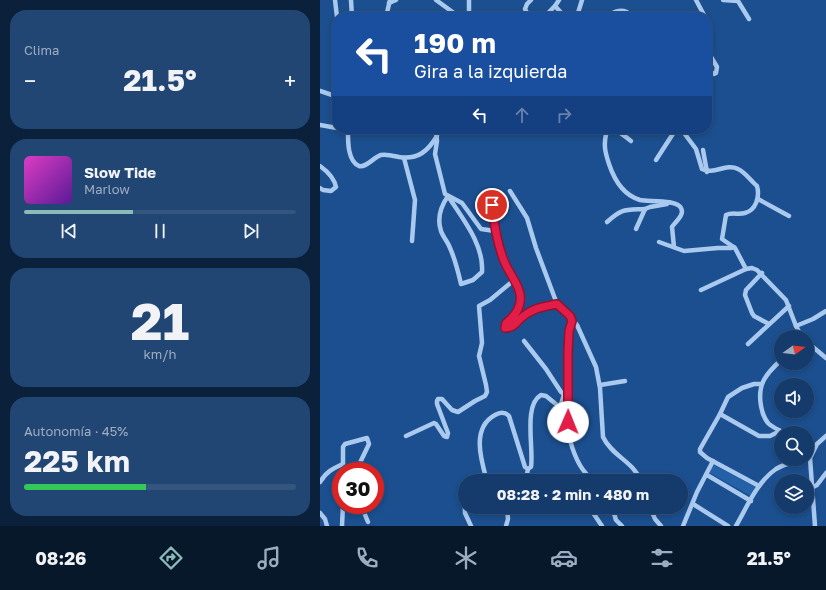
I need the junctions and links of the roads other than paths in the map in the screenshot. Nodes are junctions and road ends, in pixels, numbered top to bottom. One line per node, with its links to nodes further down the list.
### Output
1 (335, 0): 13 (street)
2 (350, 0): 14 (street)
3 (396, 0): 11 (street)
4 (436, 0): 16 (street)
5 (469, 0): 17 (street)
6 (532, 0): 18 (street)
7 (559, 0): 12 (street)
8 (582, 0): 21 (street)
9 (696, 0): 24 (street)
10 (723, 0): 25 (street)
11 (390, 1): 15 (street)
12 (555, 6): 19 (street); 20 (street)
13 (337, 12)
14 (351, 12)
15 (387, 12)
16 (452, 12)
17 (469, 12)
18 (526, 12)
19 (549, 12)
20 (560, 12)
21 (578, 12)
22 (614, 12): 23 (street)
23 (627, 12)
24 (702, 12)
25 (749, 19)
26 (712, 58): 27 (street)
27 (712, 72)
28 (320, 91): 29 (street)
29 (332, 95)
30 (320, 125): 31 (street)
31 (332, 128)
32 (348, 134): 40 (street)
33 (606, 134): 48 (street)
34 (621, 134): 38 (street)
35 (673, 134): 41 (street)
36 (685, 134): 43 (street)
37 (437, 136): 40 (street); 46 (street)
38 (631, 141)
39 (702, 150): 43 (street)
40 (404, 158): 55 (street)
41 (656, 160)
42 (320, 166): 44 (street)
43 (707, 172): 47 (street)
44 (320, 188)
45 (510, 191): 63 (street)
46 (448, 196): 46 (street); 54 (street)
47 (758, 199): 51 (street); 58 (street)
48 (668, 203): 50 (street); 57 (street)
49 (492, 205): 54 (street)
50 (645, 209): 52 (street); 53 (street)
51 (789, 216)
52 (607, 222)
53 (636, 229)
54 (496, 231): 61 (street)
55 (412, 241)
56 (659, 242): 57 (street)
57 (674, 247): 58 (street)
58 (734, 247): 59 (street)
59 (746, 269): 60 (street); 62 (street)
60 (762, 273): 64 (street); 67 (street)
61 (514, 280): 63 (street); 84 (street)
62 (700, 290)
63 (557, 304): 66 (street)
64 (789, 306): 67 (street); 68 (street)
65 (826, 311): 68 (street)
66 (572, 321): 77 (street); 78 (street)
67 (768, 324): 71 (street)
68 (796, 326): 69 (street)
69 (798, 330)
70 (524, 341): 78 (street)
71 (748, 344)
72 (814, 348): 73 (street)
73 (826, 358)
74 (774, 366): 76 (street)
75 (625, 381): 77 (street)
76 (761, 384): 81 (street); 82 (street)
77 (600, 385): 97 (street)
78 (566, 396): 79 (street); 80 (street)
79 (560, 407): 80 (street); 92 (street)
80 (567, 414): 96 (street)
81 (720, 414): 83 (street); 87 (street)
82 (774, 427)
83 (774, 435)
84 (406, 436)
85 (826, 436): 86 (street)
86 (814, 448)
87 (713, 461): 98 (street); 100 (street)
88 (343, 462): 89 (street)
89 (360, 462)
90 (782, 466): 100 (street)
91 (332, 469): 99 (street)
92 (528, 469): 94 (street); 95 (street)
93 (826, 473): 101 (street)
94 (485, 474)
95 (527, 474)
96 (586, 474)
97 (637, 474)
98 (707, 475): 102 (street); 103 (street)
99 (320, 482)
100 (759, 486): 102 (street)
101 (814, 486)
102 (751, 501): 123 (street)
103 (693, 504): 121 (street); 122 (street)
104 (320, 513): 114 (street)
105 (343, 514): 115 (street)
106 (365, 514): 113 (street)
107 (465, 514): 116 (street)
108 (508, 514): 117 (street)
109 (594, 514): 118 (street)
110 (614, 514): 119 (street)
111 (654, 514): 120 (street)
112 (814, 514): 124 (street)
113 (368, 522)
114 (328, 526)
115 (342, 526)
116 (471, 526)
117 (506, 526)
118 (602, 526)
119 (622, 526)
120 (661, 526)
121 (683, 526)
122 (728, 526)
123 (736, 526)
124 (815, 526)

